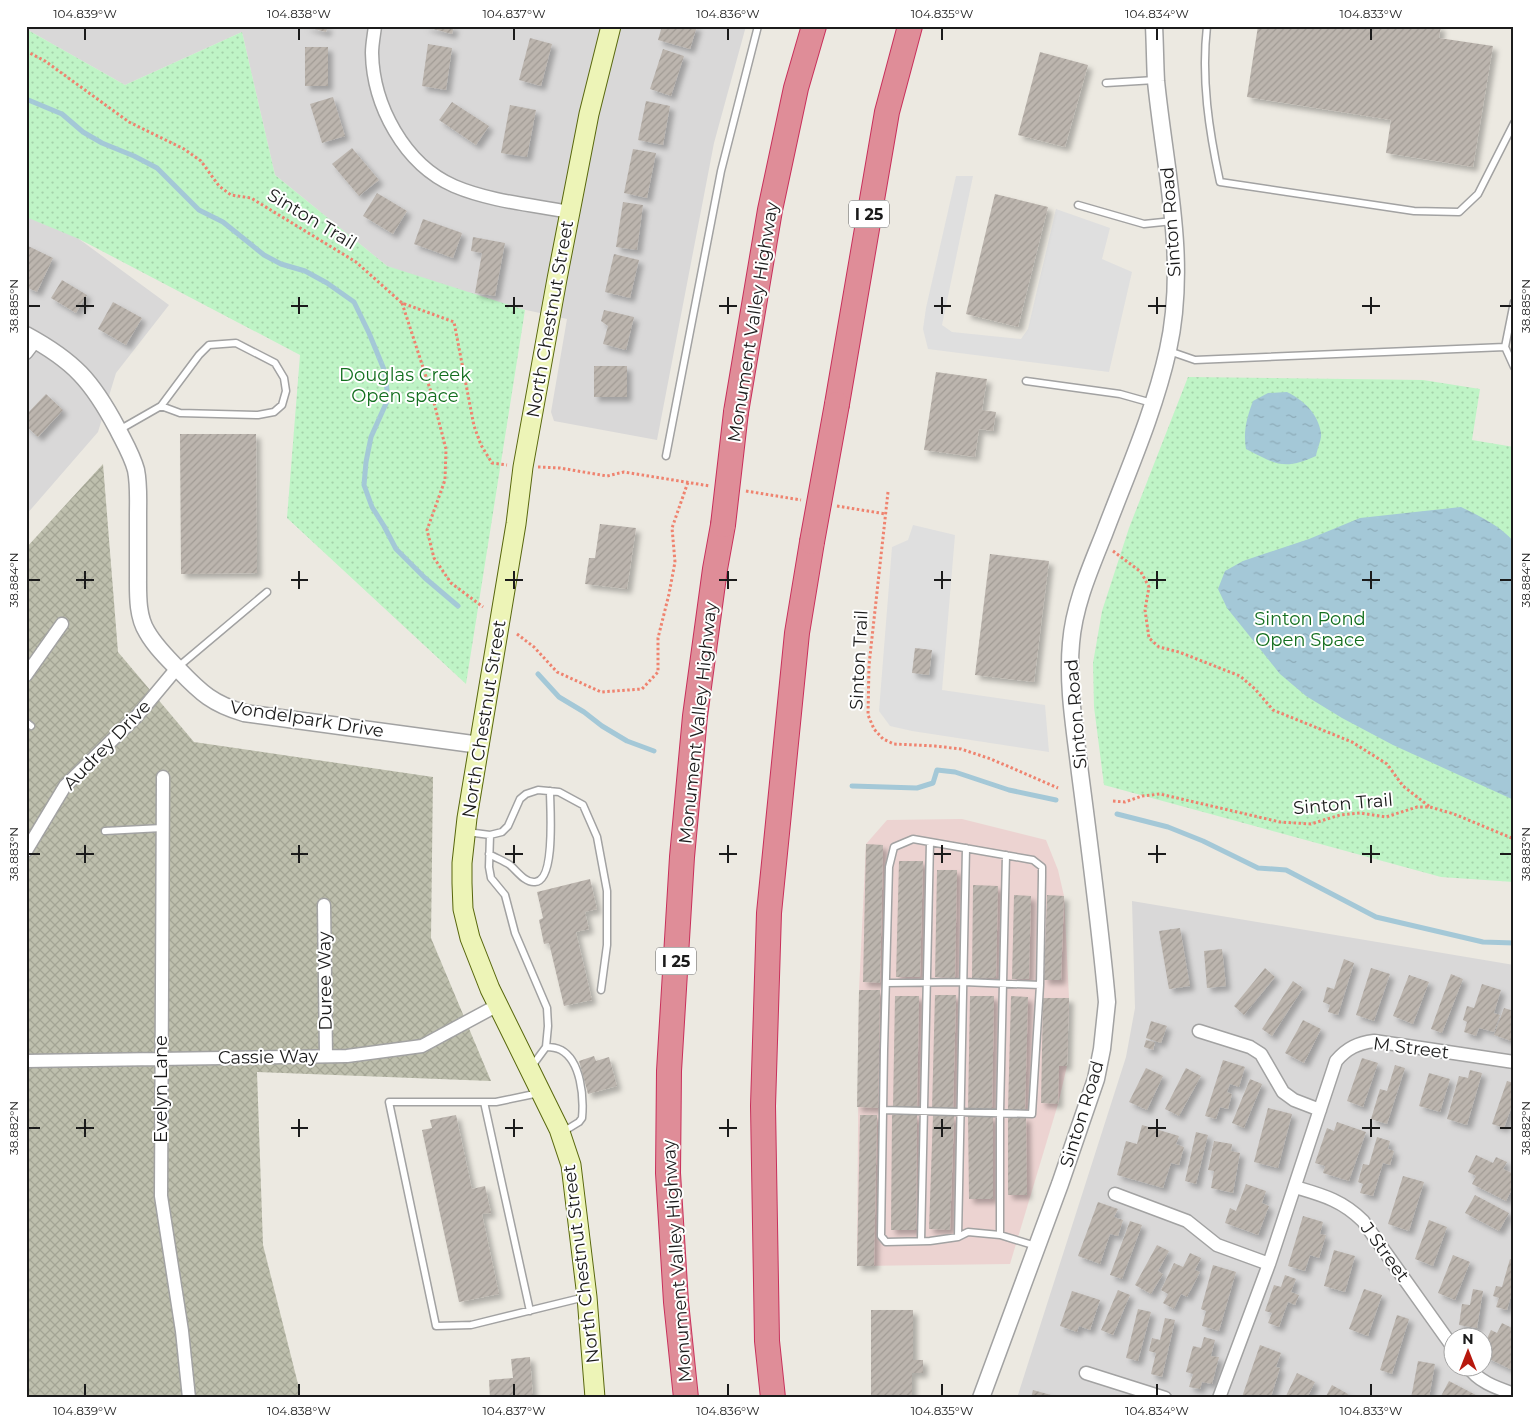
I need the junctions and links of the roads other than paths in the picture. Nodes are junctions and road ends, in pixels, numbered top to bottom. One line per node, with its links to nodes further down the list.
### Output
1 (375, 26): 12 (street)
2 (611, 26): 12 (main road, North Chestnut Street)
3 (758, 26): 23 (lane)
4 (814, 26): 78 (highway, Monument Valley Highway / I 25, bridge)
5 (910, 26): 79 (highway, I 25, bridge)
6 (1154, 26): 8 (street, Sinton Road)
7 (1206, 26): 10 (lane)
8 (1156, 80): 9 (lane); 13 (street, Sinton Road)
9 (1106, 83)
10 (1514, 123)
11 (1078, 205): 13 (lane)
12 (569, 212): 28 (main road, North Chestnut Street)
13 (1174, 221): 17 (street, Sinton Road)
14 (1514, 302): 16 (lane)
15 (29, 343): 22 (street, Vondelpark Drive)
16 (1505, 347): 17 (lane); 18 (lane)
17 (1168, 350): 20 (street, Sinton Road)
18 (1514, 367)
19 (1026, 381): 20 (lane)
20 (1153, 404): 68 (street, Sinton Road)
21 (161, 406): 21 (lane); 22 (lane)
22 (118, 430): 26 (street, Vondelpark Drive)
23 (666, 456)
24 (267, 592): 26 (lane)
25 (62, 624): 27 (street)
26 (177, 668): 28 (street, Vondelpark Drive); 37 (street, Audrey Drive)
27 (26, 674)
28 (480, 745): 33 (main road, North Chestnut Street)
29 (162, 778): 31 (street, Evelyn Lane)
30 (550, 792): 34 (lane); 38 (lane); 46 (lane)
31 (162, 828): 32 (lane); 51 (street, Evelyn Lane)
32 (105, 831)
33 (465, 832): 34 (lane); 47 (main road, North Chestnut Street)
34 (490, 835): 38 (lane)
35 (930, 842): 36 (lane); 41 (lane); 43 (lane)
36 (966, 848): 39 (lane); 42 (lane)
37 (26, 851)
38 (489, 854): 49 (lane)
39 (1006, 855): 44 (lane); 45 (lane)
40 (324, 905): 50 (street, Duree Way)
41 (928, 982): 42 (lane); 43 (lane); 59 (lane)
42 (963, 982): 44 (lane); 60 (lane)
43 (886, 983): 57 (lane)
44 (1004, 984): 45 (lane); 61 (lane)
45 (1040, 985): 61 (lane)
46 (601, 990)
47 (498, 1005): 50 (street, Cassie Way); 54 (main road, North Chestnut Street)
48 (1199, 1031): 58 (street)
49 (546, 1046): 54 (lane); 62 (lane)
50 (326, 1056): 51 (street, Cassie Way)
51 (161, 1058): 52 (street, Cassie Way); 76 (street, Evelyn Lane)
52 (26, 1061)
53 (1514, 1062): 58 (street, M Street)
54 (530, 1068): 55 (main road, North Chestnut Street)
55 (542, 1092): 56 (lane); 62 (main road, North Chestnut Street)
56 (484, 1102): 71 (lane); 71 (lane)
57 (883, 1110): 59 (lane); 67 (lane)
58 (1320, 1110): 63 (street, M Street)
59 (925, 1112): 60 (lane); 67 (lane)
60 (961, 1112): 61 (lane); 66 (lane)
61 (1000, 1112): 65 (lane)
62 (561, 1133): 70 (main road, North Chestnut Street)
63 (1295, 1188): 69 (street, M Street); 72 (street, J Street)
64 (1115, 1194): 69 (street)
65 (1000, 1235): 66 (lane); 68 (lane)
66 (958, 1236): 67 (lane)
67 (921, 1242)
68 (1037, 1246): 80 (street, Sinton Road)
69 (1269, 1264): 82 (street, M Street)
70 (587, 1297): 71 (lane); 77 (main road, North Chestnut Street)
71 (530, 1311)
72 (1442, 1332)
73 (1086, 1373): 81 (street)
74 (1477, 1376): 75 (street)
75 (1514, 1394)
76 (189, 1398)
77 (595, 1398)
78 (686, 1398)
79 (773, 1398)
80 (981, 1398)
81 (1165, 1398)
82 (1219, 1398)

